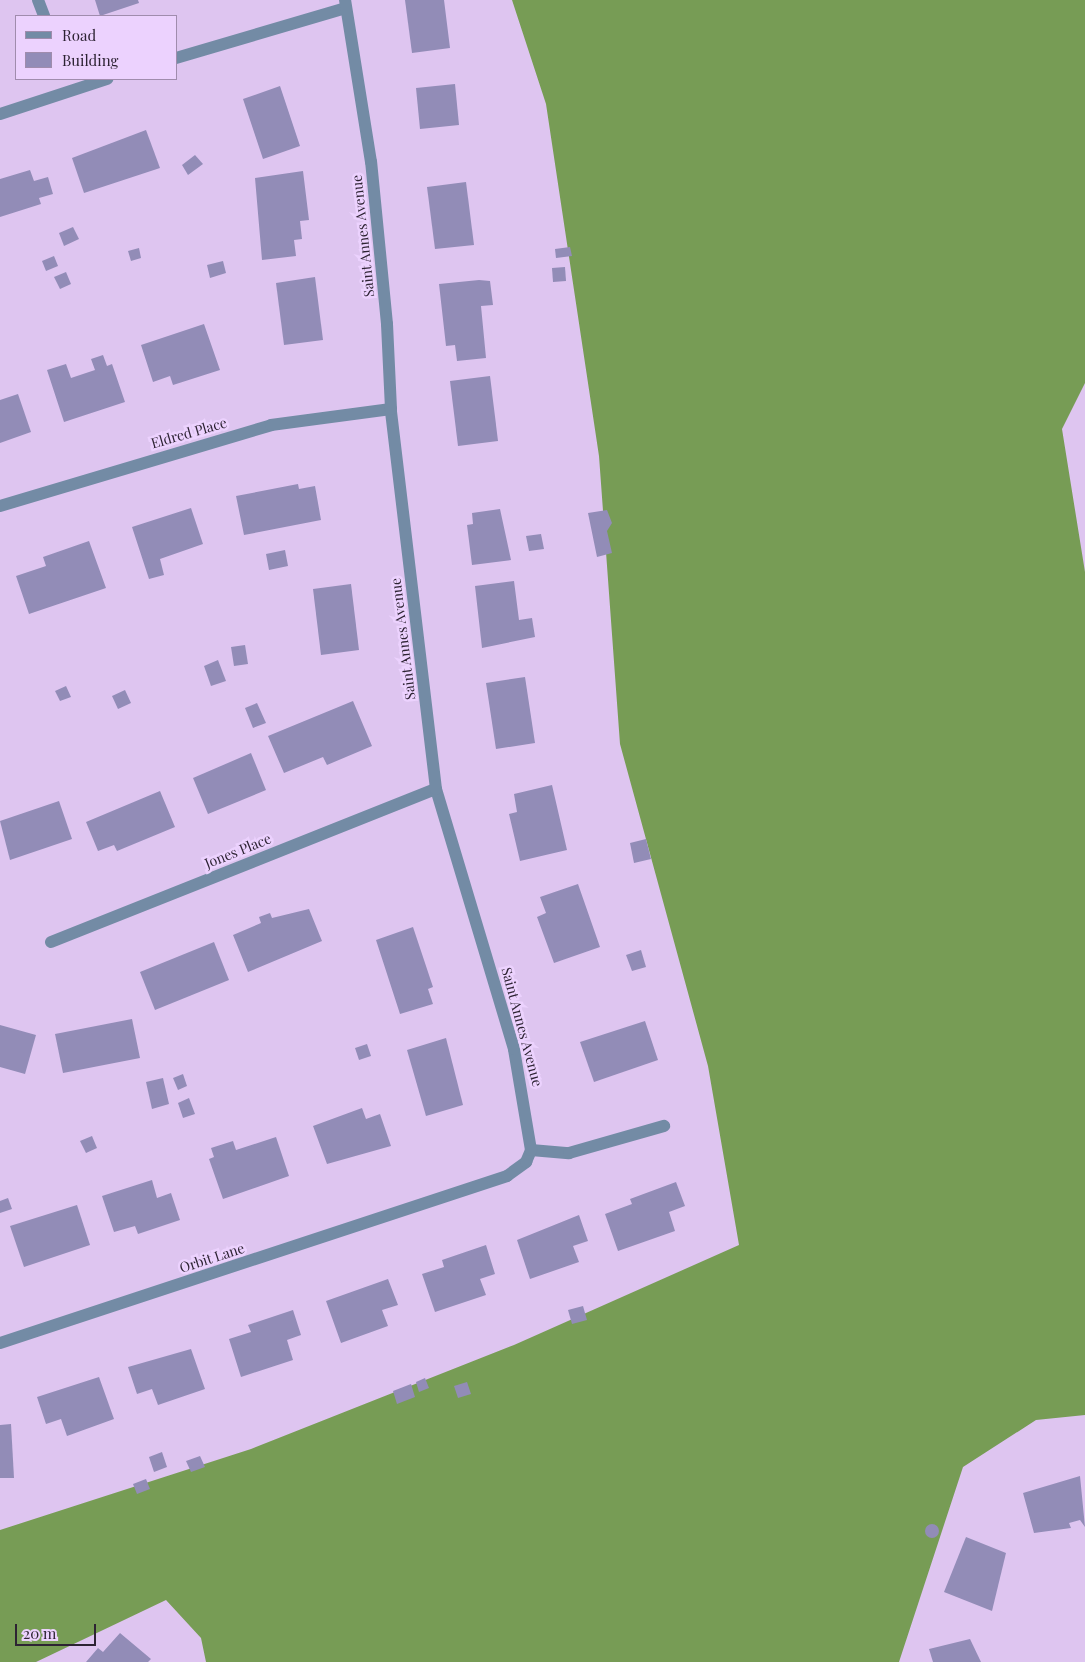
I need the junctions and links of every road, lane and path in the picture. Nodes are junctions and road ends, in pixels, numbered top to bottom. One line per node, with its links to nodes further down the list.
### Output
1 (38, 0): 3 (street)
2 (346, 4): 4 (street); 8 (street, Saint Annes Avenue)
3 (44, 15)
4 (178, 57)
5 (100, 80): 6 (street)
6 (70, 84): 7 (street)
7 (0, 114)
8 (391, 409): 9 (street, Eldred Place); 10 (street, Saint Annes Avenue)
9 (0, 506)
10 (436, 789): 11 (street, Jones Place); 13 (street, Saint Annes Avenue)
11 (51, 942)
12 (664, 1126): 13 (street)
13 (531, 1150): 14 (street, Orbit Lane)
14 (0, 1343)

